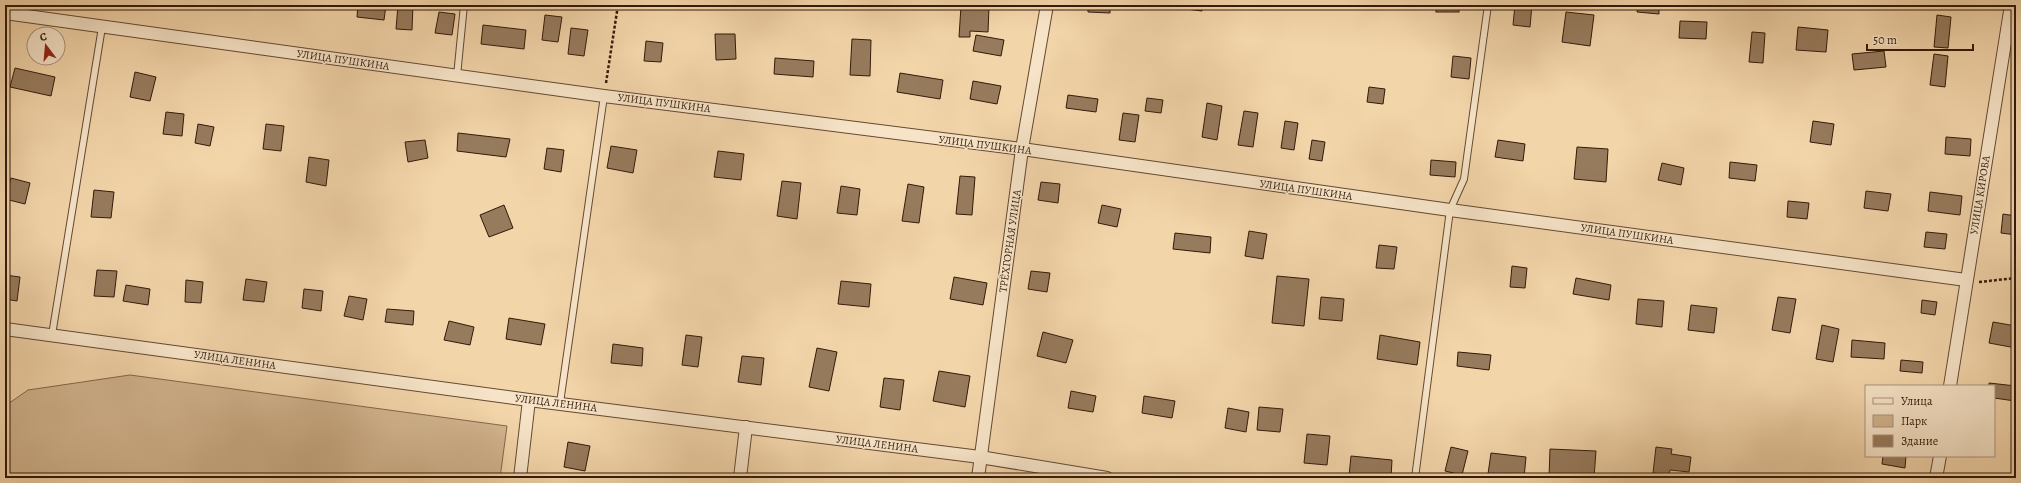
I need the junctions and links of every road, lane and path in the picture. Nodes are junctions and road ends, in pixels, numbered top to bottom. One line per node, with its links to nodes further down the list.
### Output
1 (464, 5): 8 (lane)
2 (618, 5): 9 (path)
3 (1047, 5): 10 (street, ТРЁХГОРНАЯ УЛИЦА)
4 (1488, 5): 11 (lane)
5 (2011, 5): 13 (street, УЛИЦА КИРОВА)
6 (5, 13): 7 (street, УЛИЦА ПУШКИНА)
7 (102, 27): 8 (street, УЛИЦА ПУШКИНА); 15 (lane)
8 (456, 76): 9 (street, УЛИЦА ПУШКИНА)
9 (604, 96): 10 (street, УЛИЦА ПУШКИНА); 18 (lane)
10 (1022, 149): 11 (street, УЛИЦА ПУШКИНА); 20 (street, ТРЁХГОРНАЯ УЛИЦА)
11 (1450, 210): 13 (street, УЛИЦА ПУШКИНА); 26 (lane)
12 (2016, 278): 13 (path)
13 (1966, 280): 16 (street, УЛИЦА КИРОВА)
14 (5, 328): 15 (street, УЛИЦА ЛЕНИНА)
15 (52, 335): 17 (street, УЛИЦА ЛЕНИНА)
16 (1950, 385)
17 (529, 400): 18 (street, УЛИЦА ЛЕНИНА); 22 (street)
18 (560, 403): 19 (street, УЛИЦА ЛЕНИНА)
19 (746, 427): 20 (street, УЛИЦА ЛЕНИНА); 23 (street)
20 (980, 457): 24 (street, ТРЁХГОРНАЯ УЛИЦА); 25 (street, УЛИЦА ЛЕНИНА)
21 (1940, 457): 27 (street)
22 (520, 478)
23 (740, 478)
24 (978, 478)
25 (1107, 478)
26 (1415, 478)
27 (1936, 478)

